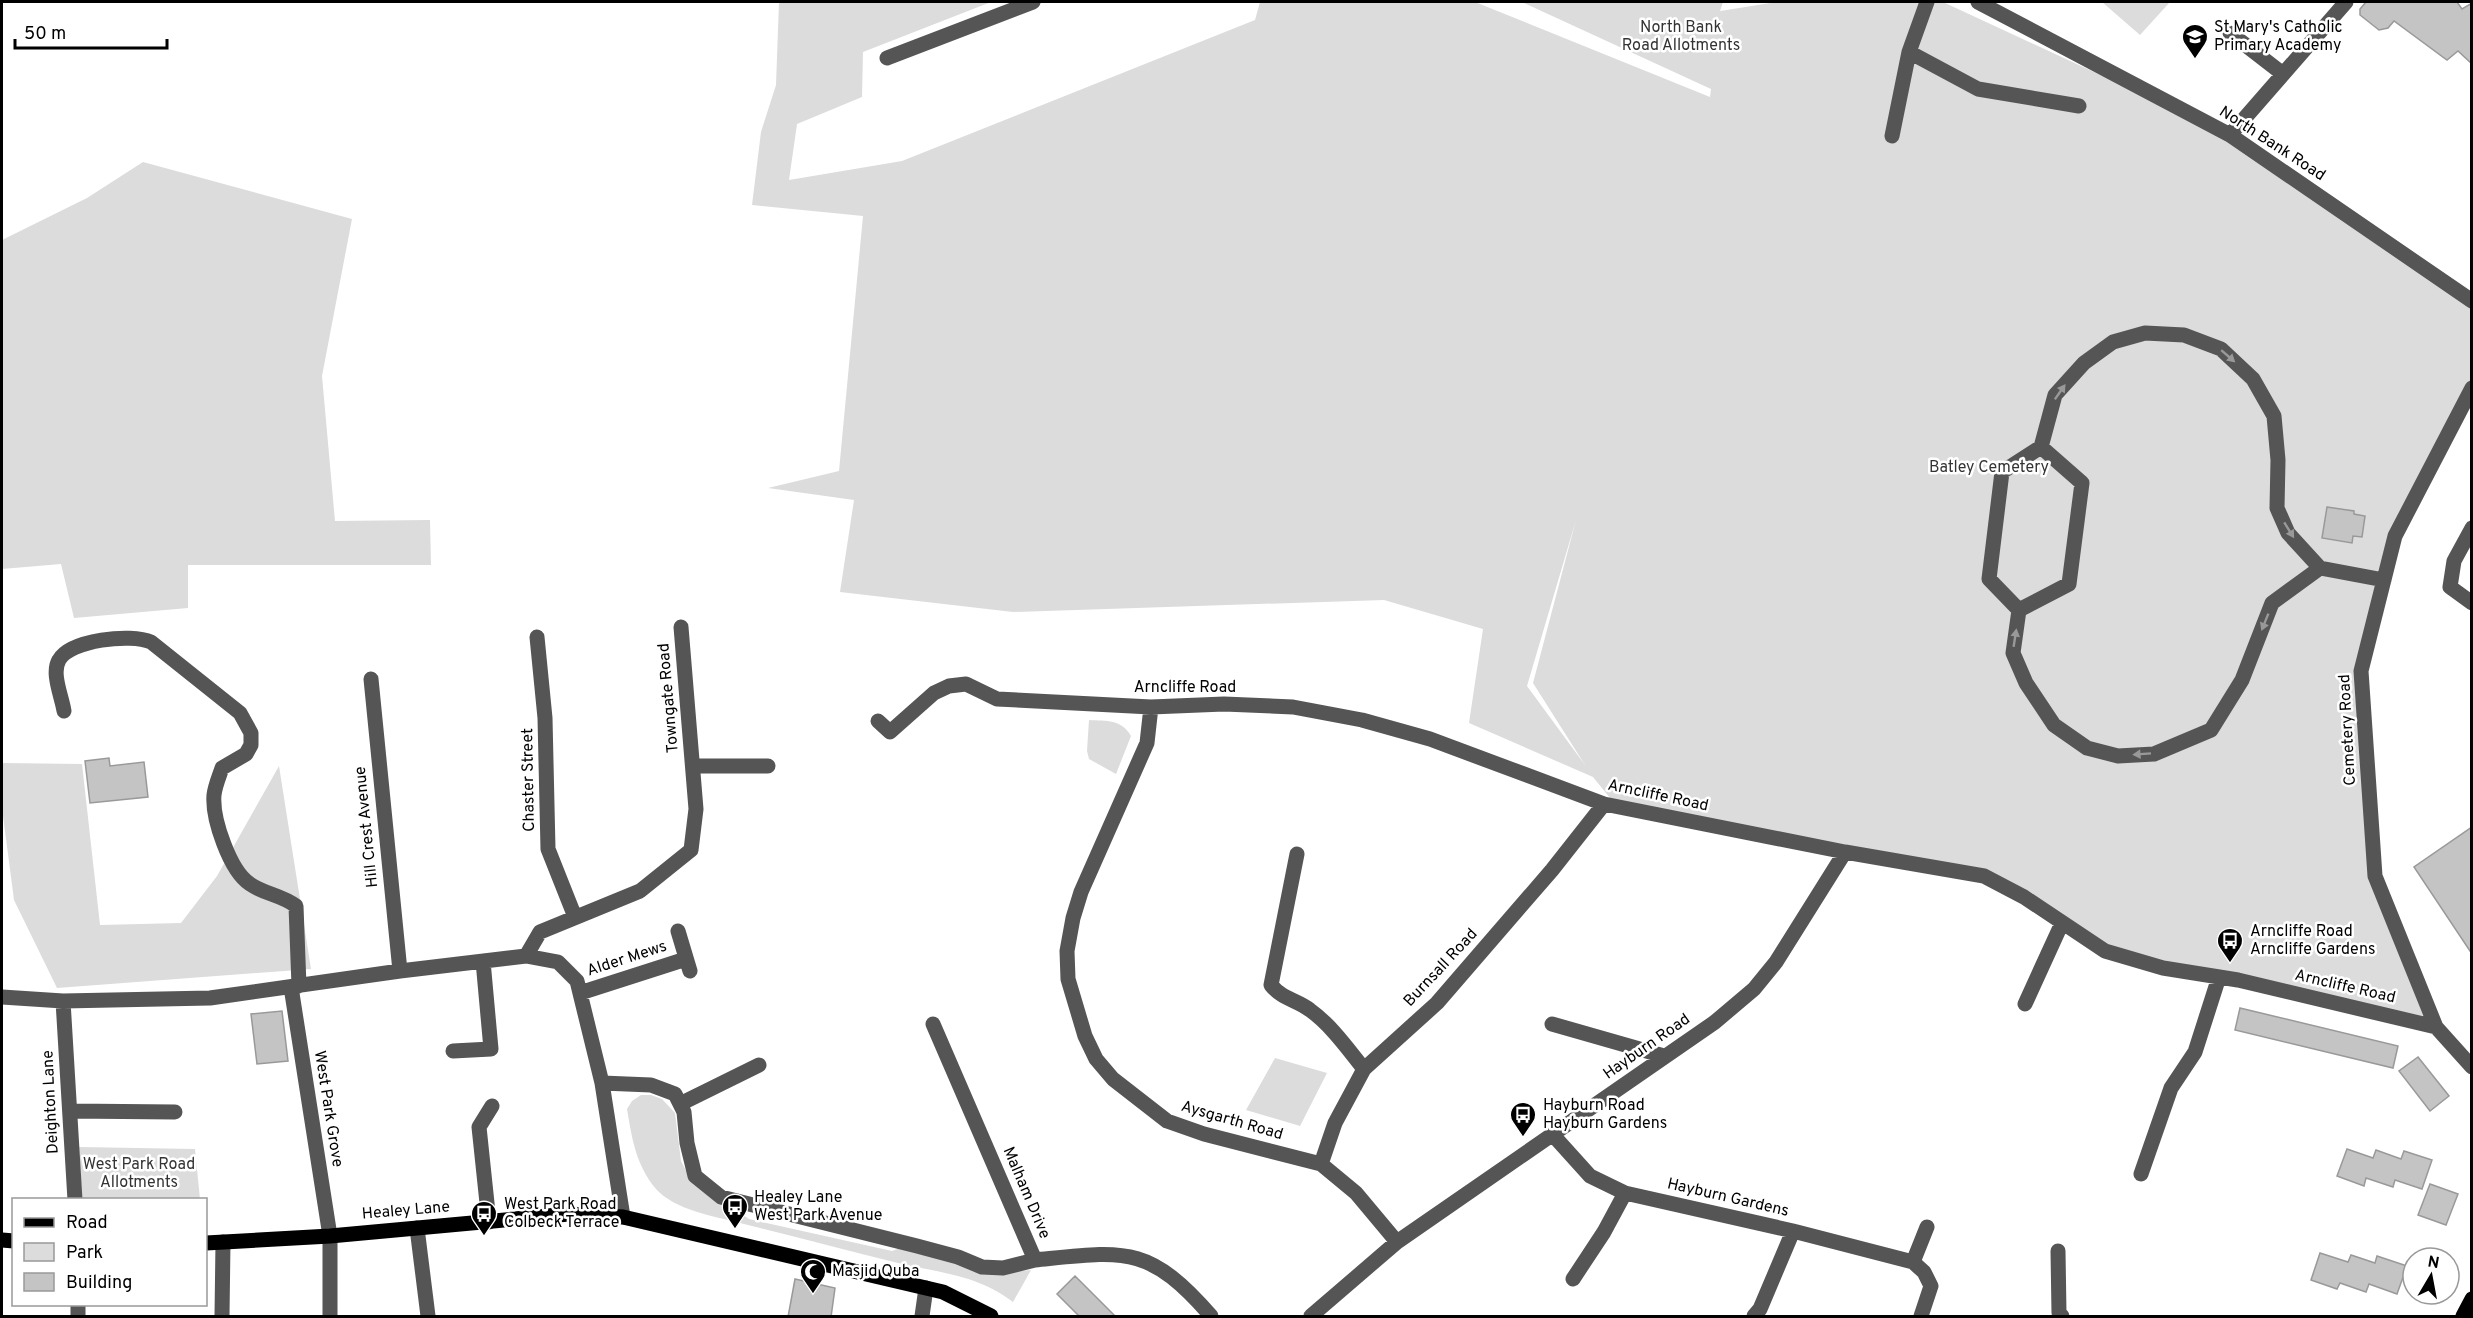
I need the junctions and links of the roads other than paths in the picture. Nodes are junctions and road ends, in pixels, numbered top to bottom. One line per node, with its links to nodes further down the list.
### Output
1 (1033, 2): 7 (street)
2 (1927, 2): 6 (street)
3 (1978, 2): 10 (street, North Bank Road)
4 (2346, 2): 8 (street)
5 (2230, 33): 8 (street)
6 (1909, 52): 9 (street); 11 (street)
7 (887, 58)
8 (2283, 74): 10 (street)
9 (2079, 106)
10 (2230, 135): 12 (street, North Bank Road)
11 (1892, 136)
12 (2472, 301)
13 (2472, 388): 17 (street, Cemetery Road)
14 (2041, 447): 16 (street, one-way to 16); 19 (street); 19 (street)
15 (2472, 528): 18 (street)
16 (2320, 568): 17 (street); 19 (street, one-way to 19)
17 (2384, 580): 45 (street, Cemetery Road)
18 (2472, 603)
19 (2019, 610)
20 (681, 627): 26 (street, Towngate Road)
21 (537, 637): 31 (street, Chaster Street)
22 (371, 679): 36 (street, Hill Crest Avenue)
23 (1151, 707): 25 (street, Arncliffe Road); 28 (street, Arncliffe Road); 57 (street, Aysgarth Road)
24 (64, 711): 38 (street, West Park Grove)
25 (878, 722)
26 (693, 766): 27 (street, Towngate Road); 31 (street, Towngate Road)
27 (768, 766)
28 (1604, 804): 29 (street, Arncliffe Road); 50 (street, Burnsall Road)
29 (1845, 852): 32 (street, Arncliffe Road); 47 (street, Hayburn Road)
30 (1297, 854): 50 (street)
31 (575, 917): 34 (street, Towngate Road)
32 (2062, 923): 37 (street, Arncliffe Road); 42 (street)
33 (678, 931): 39 (street, Alder Mews)
34 (526, 956): 35 (street); 39 (street)
35 (483, 961): 36 (street); 46 (street)
36 (400, 971): 38 (street)
37 (2219, 977): 45 (street, Arncliffe Road); 58 (street)
38 (295, 986): 41 (street); 66 (street, West Park Grove)
39 (580, 993): 51 (street)
40 (2, 997): 41 (street)
41 (63, 1001): 54 (street, Deighton Lane)
42 (2025, 1004)
43 (933, 1024): 71 (street, Malham Drive)
44 (1552, 1024): 47 (street)
45 (2436, 1027): 49 (street, Cemetery Road)
46 (453, 1051)
47 (1664, 1056): 56 (street, Hayburn Road)
48 (759, 1065): 52 (street)
49 (2472, 1067)
50 (1364, 1069): 57 (street, Burnsall Road)
51 (602, 1083): 52 (street); 61 (street)
52 (680, 1104): 71 (street)
53 (492, 1106): 62 (street)
54 (70, 1111): 55 (street); 60 (street, Deighton Lane)
55 (176, 1112)
56 (1553, 1135): 59 (street, Hayburn Gardens); 68 (street, Hayburn Road)
57 (1321, 1164): 68 (street, Aysgarth Road)
58 (2141, 1174)
59 (1625, 1193): 65 (street, Hayburn Gardens); 73 (street)
60 (75, 1198)
61 (622, 1217): 62 (main road, Healey Lane); 74 (main road, Healey Lane)
62 (489, 1222): 64 (main road, Healey Lane)
63 (1927, 1227): 72 (street)
64 (417, 1228): 66 (main road, Healey Lane); 78 (street)
65 (1793, 1231): 72 (street, Hayburn Gardens); 83 (street)
66 (330, 1236): 67 (main road, Healey Lane); 77 (street, West Park Grove)
67 (223, 1242): 69 (main road, Healey Lane); 76 (street)
68 (1397, 1242): 82 (street, Hayburn Road)
69 (207, 1243)
70 (2058, 1251): 85 (street)
71 (1035, 1260): 81 (street, Malham Drive)
72 (1913, 1262): 84 (street)
73 (1573, 1279)
74 (926, 1288): 79 (street); 80 (main road, Healey Lane)
75 (2472, 1299): 86 (main road)
76 (222, 1317)
77 (330, 1317)
78 (428, 1317)
79 (922, 1317)
80 (992, 1317)
81 (1212, 1317)
82 (1311, 1317)
83 (1754, 1317)
84 (1922, 1317)
85 (2062, 1317)
86 (2463, 1317)

